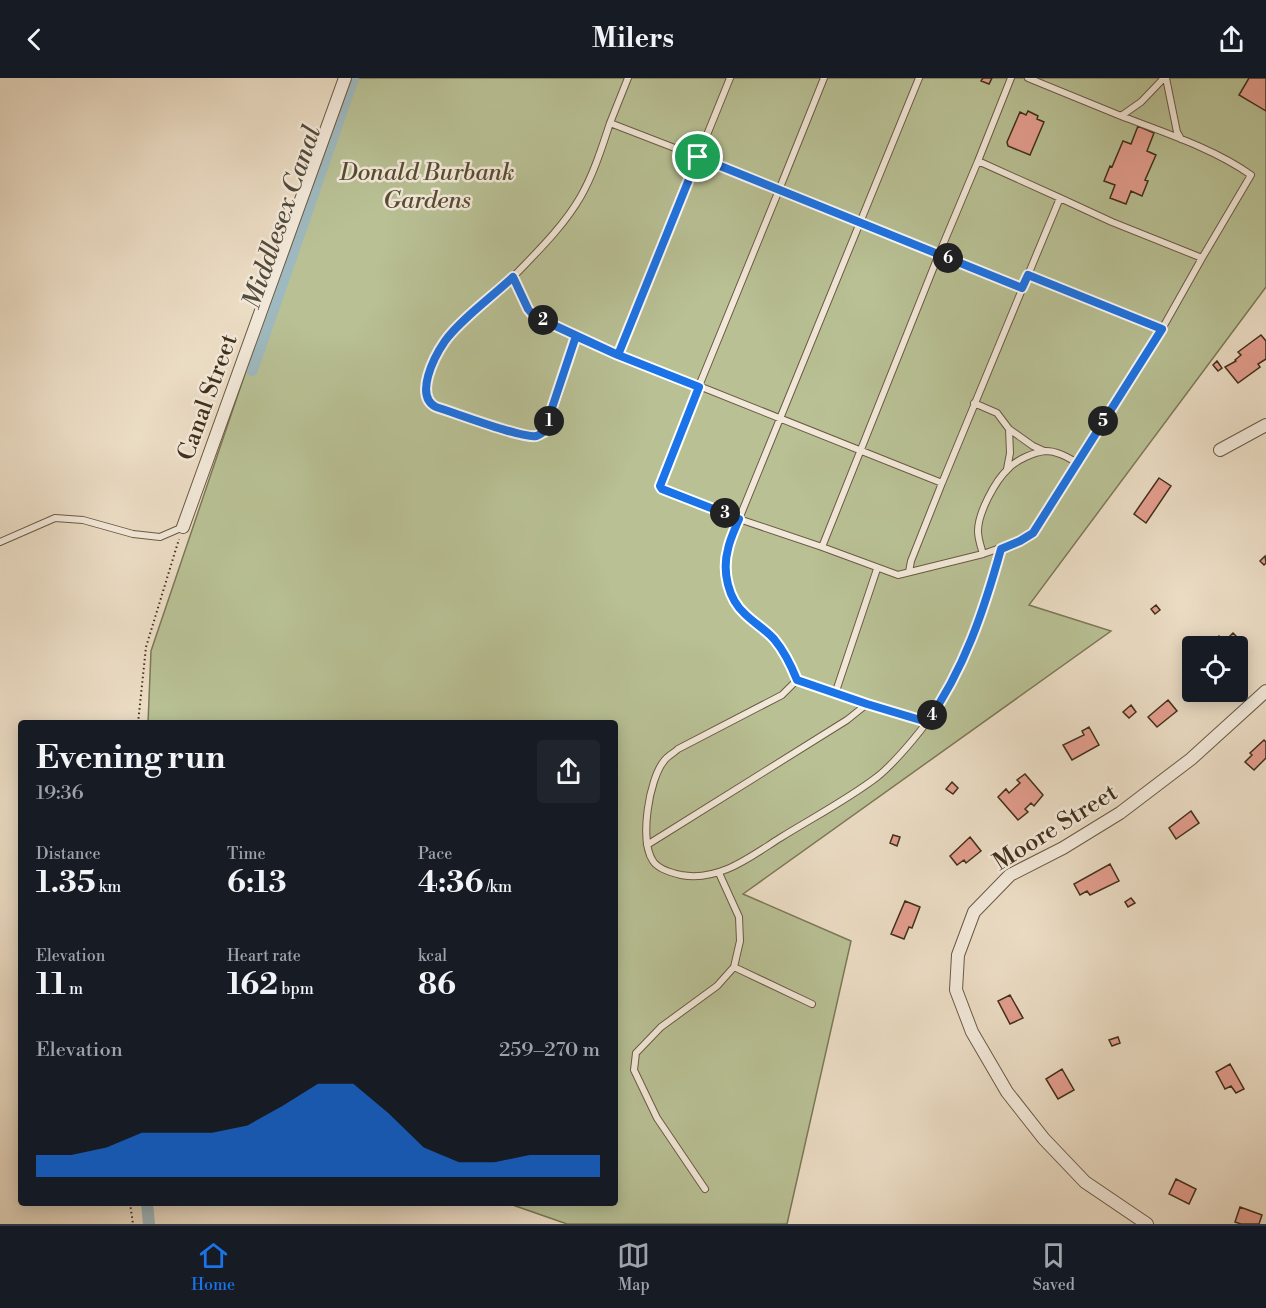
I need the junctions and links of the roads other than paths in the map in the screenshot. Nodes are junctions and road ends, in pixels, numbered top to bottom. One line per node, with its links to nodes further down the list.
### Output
1 (345, 78): 38 (street, Canal Street)
2 (628, 78): 11 (lane)
3 (730, 78): 13 (lane)
4 (824, 78): 15 (lane)
5 (925, 78): 9 (lane)
6 (1011, 78): 14 (lane)
7 (1028, 78): 10 (lane)
8 (1165, 78): 10 (lane); 12 (lane)
9 (919, 80): 17 (lane)
10 (1121, 116): 12 (lane)
11 (610, 123): 13 (lane); 21 (lane)
12 (1182, 140): 19 (lane)
13 (698, 157): 15 (lane); 25 (lane)
14 (978, 161): 16 (lane); 18 (lane)
15 (779, 190): 17 (lane); 26 (lane)
16 (1060, 198): 19 (lane); 20 (lane)
17 (861, 223): 18 (lane); 28 (lane)
18 (939, 254): 22 (lane); 33 (lane)
19 (1202, 258): 23 (lane)
20 (1028, 275): 22 (lane); 23 (lane)
21 (513, 277): 24 (lane); 24 (lane)
22 (1022, 288): 27 (lane)
23 (1162, 329): 34 (lane)
24 (576, 336): 25 (lane)
25 (618, 355): 26 (lane)
26 (699, 387): 28 (lane); 37 (lane)
27 (974, 404): 30 (lane); 36 (lane)
28 (779, 418): 33 (lane); 37 (lane)
29 (1266, 425): 31 (street)
30 (1009, 429): 32 (lane); 35 (lane)
31 (1220, 450)
32 (1044, 451): 34 (lane); 35 (lane)
33 (861, 452): 36 (lane); 40 (lane)
34 (1076, 462): 41 (lane)
35 (1007, 469): 42 (lane)
36 (942, 483): 44 (lane)
37 (739, 519): 40 (lane); 45 (lane)
38 (183, 527): 39 (lane)
39 (0, 542)
40 (822, 547): 43 (lane)
41 (1001, 549): 42 (lane); 49 (lane)
42 (983, 554): 44 (lane)
43 (877, 569): 44 (lane); 47 (lane)
44 (909, 572)
45 (797, 680): 47 (lane); 50 (lane)
46 (1266, 691): 55 (street, Moore Street)
47 (835, 694): 48 (lane)
48 (867, 704): 49 (lane); 50 (lane)
49 (927, 722): 51 (lane)
50 (647, 845): 51 (lane)
51 (719, 873): 52 (lane)
52 (734, 968): 53 (lane); 54 (lane)
53 (812, 1004)
54 (705, 1189)
55 (1147, 1224)

